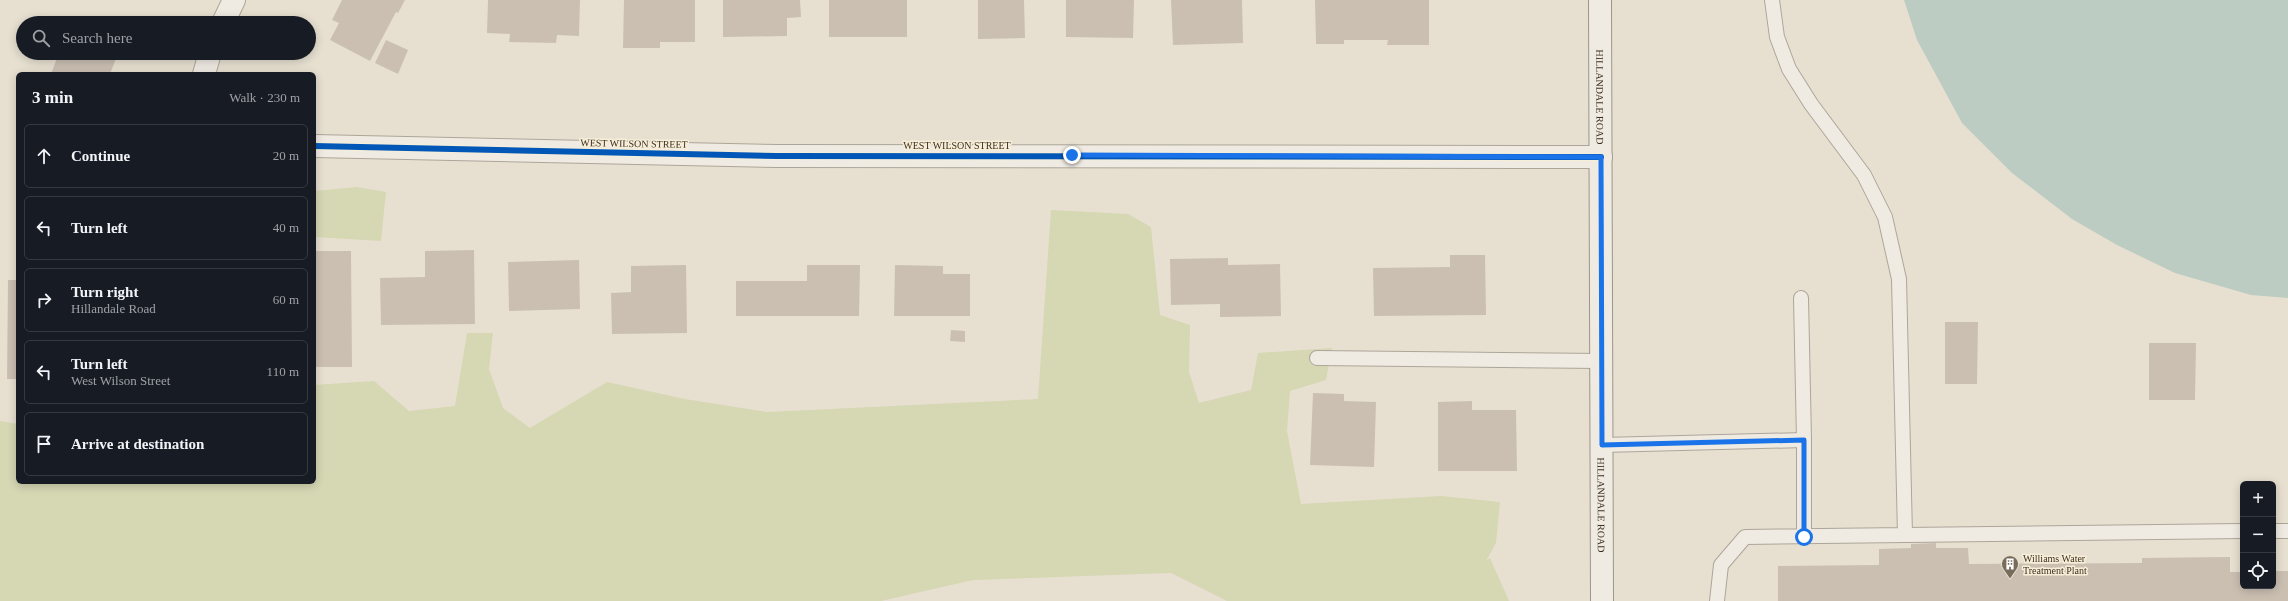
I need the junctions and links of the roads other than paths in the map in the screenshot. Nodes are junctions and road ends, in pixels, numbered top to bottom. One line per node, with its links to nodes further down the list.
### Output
1 (234, 0): 4 (street)
2 (1600, 0): 8 (street, HILLANDALE ROAD)
3 (1772, 0): 17 (lane)
4 (226, 16)
5 (208, 60): 6 (street)
6 (205, 72)
7 (316, 146): 8 (street, WEST WILSON STREET)
8 (1601, 157): 11 (street, HILLANDALE ROAD)
9 (1801, 298): 12 (lane)
10 (1316, 358): 11 (lane)
11 (1601, 361): 13 (street, HILLANDALE ROAD)
12 (1804, 440): 13 (lane); 18 (lane)
13 (1602, 445): 19 (street, HILLANDALE ROAD)
14 (2240, 531): 17 (lane)
15 (2276, 531): 16 (lane)
16 (2288, 531)
17 (1905, 535): 18 (lane)
18 (1804, 537): 20 (lane)
19 (1602, 601)
20 (1717, 601)

